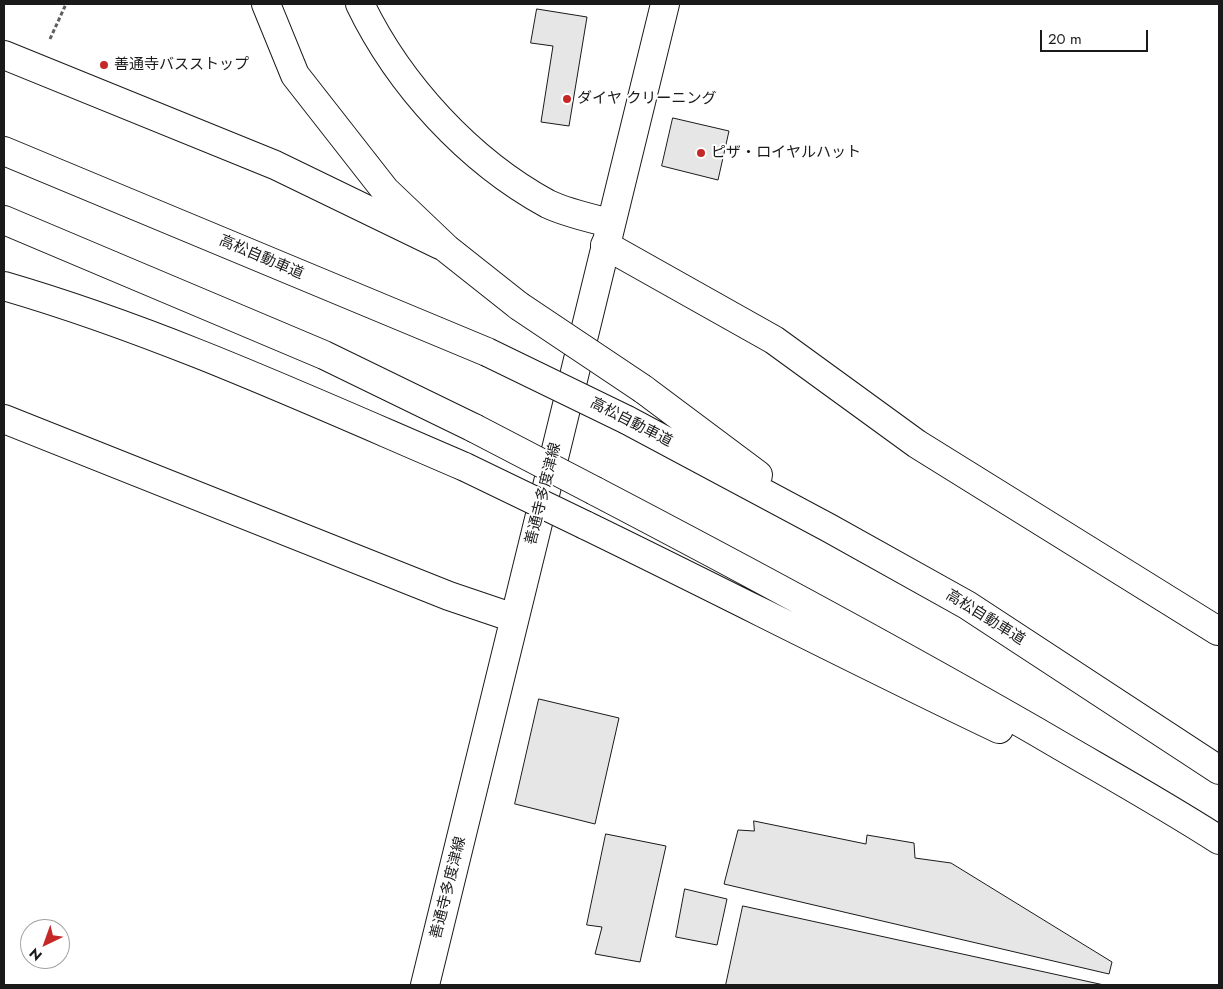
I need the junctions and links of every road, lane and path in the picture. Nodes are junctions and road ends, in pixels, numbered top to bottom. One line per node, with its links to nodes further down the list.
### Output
1 (66, 4): 5 (path)
2 (266, 4): 10 (main road)
3 (360, 4): 9 (main road)
4 (665, 4): 9 (main road, 善通寺多度津線)
5 (50, 39)
6 (4, 54): 10 (main road)
7 (4, 151): 13 (main road, 高松自動車道, bridge)
8 (4, 220): 17 (main road, bridge)
9 (608, 234): 14 (main road, 善通寺多度津線); 15 (main road)
10 (447, 249): 13 (main road, bridge)
11 (4, 286): 17 (main road, bridge)
12 (4, 419): 14 (main road)
13 (829, 528): 16 (main road, 高松自動車道)
14 (514, 618): 19 (main road, 善通寺多度津線)
15 (1218, 631)
16 (1219, 770)
17 (1179, 814): 18 (main road)
18 (1219, 840)
19 (425, 985)

